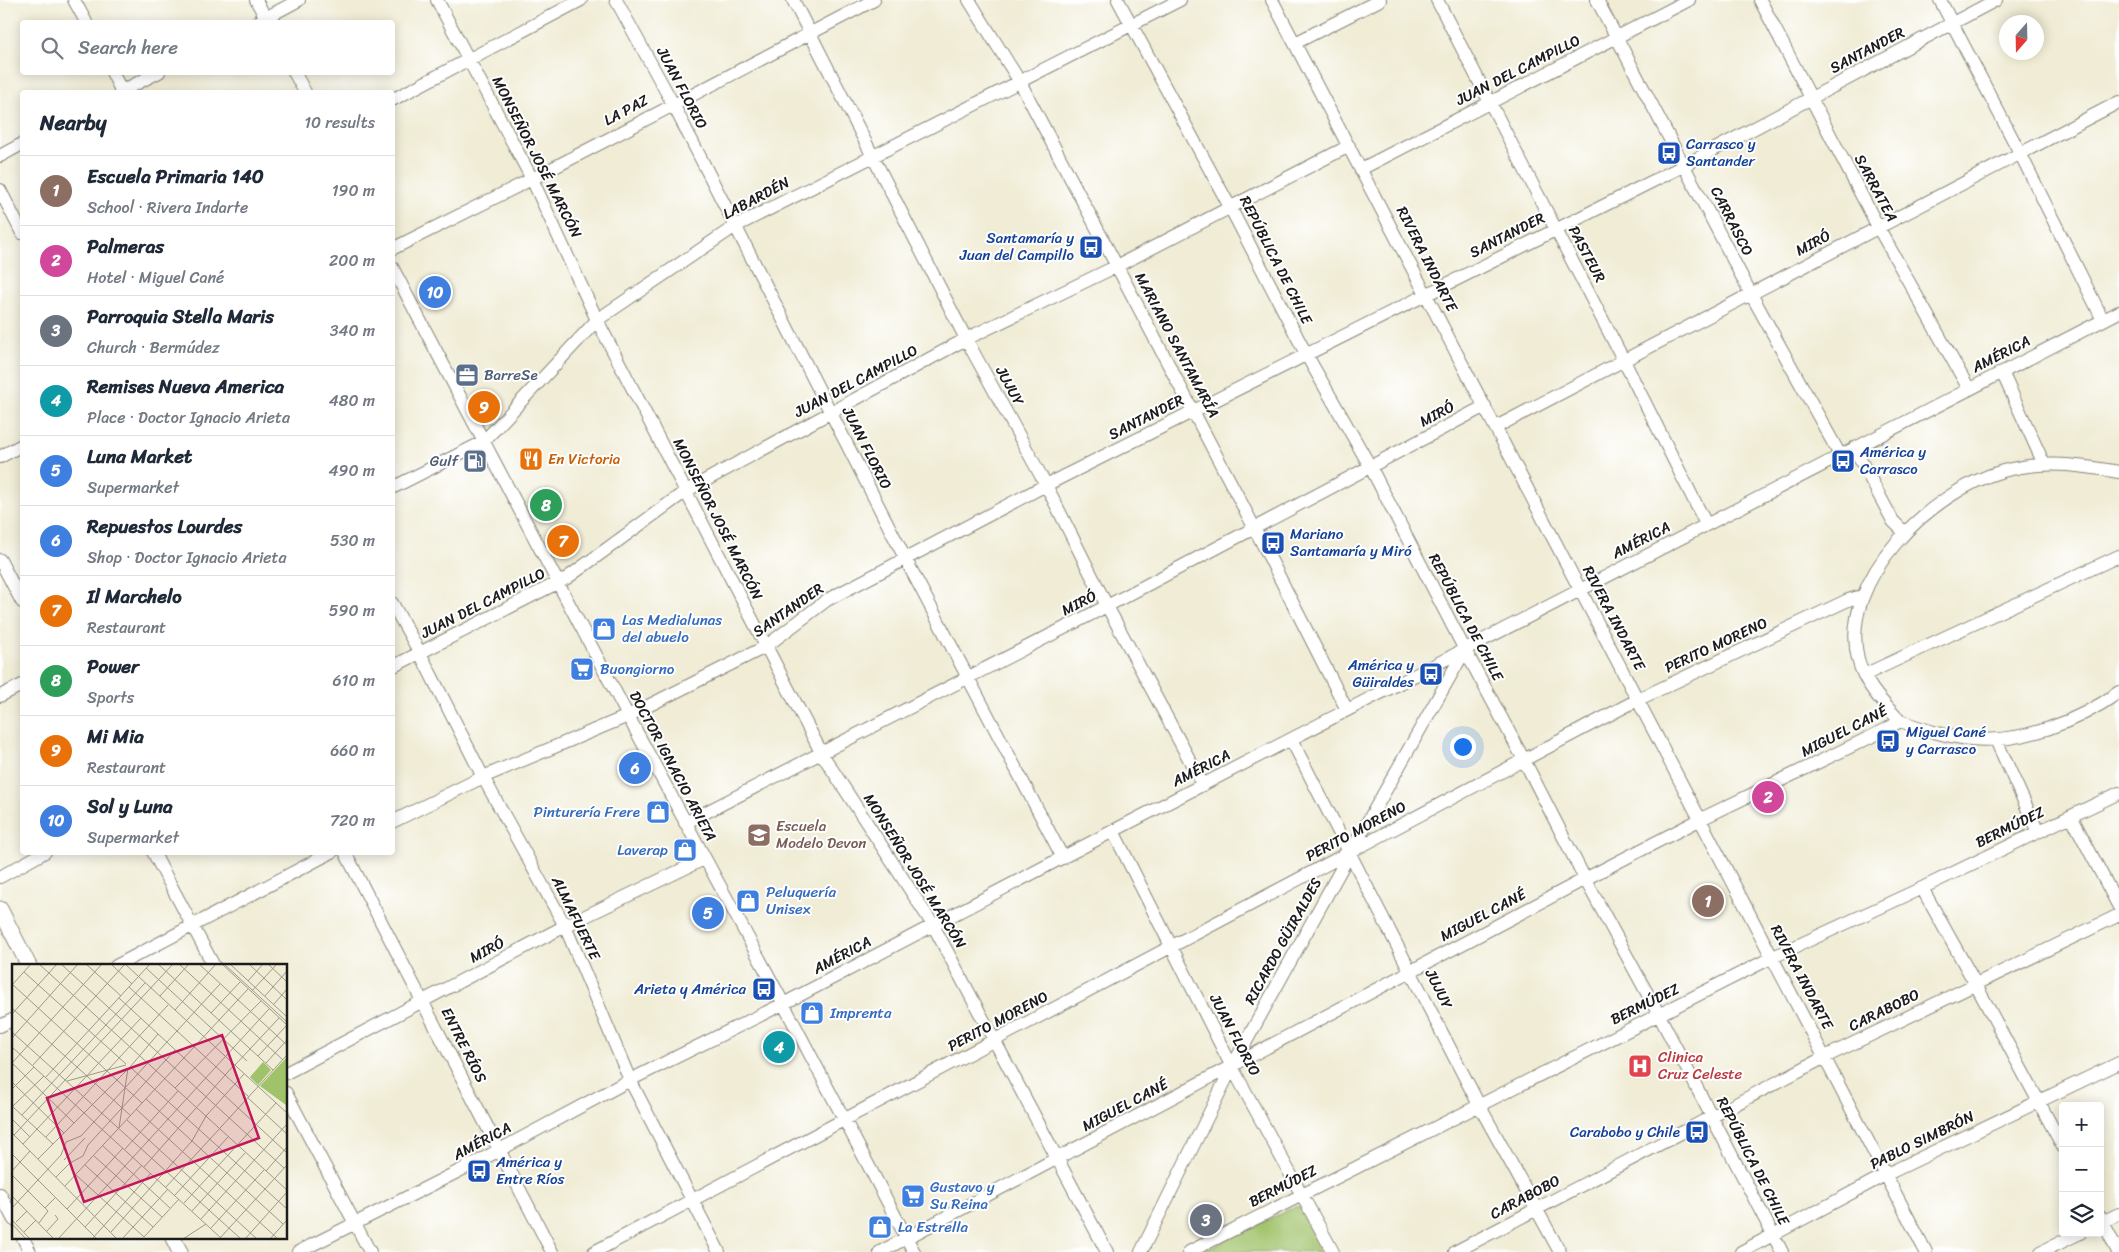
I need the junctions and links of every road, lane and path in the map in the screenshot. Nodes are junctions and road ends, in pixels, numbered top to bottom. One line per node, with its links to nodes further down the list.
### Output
1 (74, 0): 20 (street)
2 (256, 0): 21 (street)
3 (299, 0): 22 (street)
4 (437, 0): 28 (street, MONSEÑOR JOSÉ MARCÓN)
5 (581, 0): 28 (street)
6 (616, 0): 40 (street, JUAN FLORIO)
7 (793, 0): 25 (street, JUJUY)
8 (874, 0): 25 (street, LA PAZ)
9 (968, 0): 32 (street, MARIANO SANTAMARÍA)
10 (1118, 0): 24 (street, REPÚBLICA DE CHILE)
11 (1180, 0): 24 (street, LABARDÉN)
12 (1272, 0): 27 (street, RIVERA INDARTE)
13 (1380, 0): 27 (street)
14 (1437, 0): 39 (street, PASTEUR)
15 (1597, 0): 26 (street, CARRASCO)
16 (1690, 0): 26 (street, JUAN DEL CAMPILLO)
17 (1760, 0): 37 (street, SARRATEA)
18 (1940, 0): 23 (street)
19 (1996, 0): 23 (street, SANTANDER)
20 (85, 20)
21 (264, 20)
22 (266, 20)
23 (1952, 23): 37 (street, SANTANDER); 43 (street)
24 (1132, 25): 32 (street, LABARDÉN); 50 (street, REPÚBLICA DE CHILE)
25 (811, 34): 40 (street, LA PAZ); 44 (street, JUJUY)
26 (1617, 38): 39 (street, JUAN DEL CAMPILLO); 46 (street, CARRASCO)
27 (1295, 43): 42 (street, RIVERA INDARTE)
28 (469, 59): 36 (street); 48 (street, MONSEÑOR JOSÉ MARCÓN)
29 (113, 75): 33 (street)
30 (153, 75): 34 (street)
31 (296, 75): 35 (street)
32 (1020, 82): 44 (street, LABARDÉN); 56 (street, MARIANO SANTAMARÍA)
33 (120, 90)
34 (125, 90)
35 (304, 90)
36 (395, 98)
37 (1811, 99): 46 (street, SANTANDER); 52 (street, SARRATEA)
38 (2119, 102): 43 (street, MIRÓ)
39 (1490, 103): 47 (street, JUAN DEL CAMPILLO); 54 (street, PASTEUR)
40 (673, 104): 48 (street, LA PAZ); 51 (street, JUAN FLORIO)
41 (20, 145): 45 (street)
42 (1349, 146): 47 (street, RIVERA INDARTE); 50 (street, JUAN DEL CAMPILLO)
43 (2020, 153): 52 (street, MIRÓ); 62 (street)
44 (874, 155): 51 (street, LABARDÉN); 63 (street, JUJUY)
45 (0, 156)
46 (1685, 165): 54 (street, SANTANDER); 58 (street, CARRASCO)
47 (1361, 169): 59 (street, RIVERA INDARTE)
48 (532, 179): 55 (street, LA PAZ); 61 (street, MONSEÑOR JOSÉ MARCÓN)
49 (0, 190): 53 (street)
50 (1230, 207): 56 (street, JUAN DEL CAMPILLO); 64 (street, REPÚBLICA DE CHILE)
51 (734, 227): 61 (street, LABARDÉN); 70 (street, JUAN FLORIO)
52 (1878, 227): 58 (street, MIRÓ); 67 (street, SARRATEA)
53 (20, 229)
54 (1555, 229): 59 (street, SANTANDER); 65 (street, PASTEUR)
55 (395, 248)
56 (1117, 266): 63 (street, JUAN DEL CAMPILLO); 69 (street, MARIANO SANTAMARÍA)
57 (395, 273): 72 (street, DOCTOR IGNACIO ARIETA)
58 (1751, 294): 65 (street, MIRÓ); 75 (street, CARRASCO)
59 (1427, 295): 64 (street, SANTANDER); 68 (street, RIVERA INDARTE)
60 (2119, 312): 62 (street, AMÉRICA)
61 (597, 320): 72 (street, LABARDÉN); 82 (street, MONSEÑOR JOSÉ MARCÓN)
62 (2103, 320): 66 (street, AMÉRICA)
63 (966, 339): 70 (street, JUAN DEL CAMPILLO); 80 (street, JUJUY)
64 (1306, 354): 69 (street, SANTANDER); 78 (street, REPÚBLICA DE CHILE)
65 (1624, 361): 71 (street, MIRÓ); 83 (street, PASTEUR)
66 (2002, 372): 67 (street, AMÉRICA); 77 (street)
67 (1969, 389): 74 (street, AMÉRICA)
68 (1485, 406): 71 (street, RIVERA INDARTE); 78 (street, MIRÓ)
69 (1194, 412): 80 (street, SANTANDER); 84 (street, MARIANO SANTAMARÍA)
70 (830, 413): 82 (street, JUAN DEL CAMPILLO); 88 (street, JUAN FLORIO)
71 (1496, 427): 90 (street, RIVERA INDARTE)
72 (483, 442): 81 (street, LABARDÉN); 89 (street, DOCTOR IGNACIO ARIETA)
73 (20, 446): 76 (street)
74 (1854, 448): 75 (street, AMÉRICA); 85 (street)
75 (1840, 456): 83 (street, AMÉRICA)
76 (0, 457)
77 (2044, 464): 79 (street); 85 (street)
78 (1371, 468): 84 (street, MIRÓ); 96 (street, REPÚBLICA DE CHILE)
79 (2119, 472)
80 (1046, 485): 88 (street, SANTANDER); 93 (street, JUJUY)
81 (395, 486)
82 (686, 491): 89 (street, JUAN DEL CAMPILLO); 95 (street, MONSEÑOR JOSÉ MARCÓN)
83 (1706, 524): 90 (street, AMÉRICA)
84 (1255, 529): 93 (street, MIRÓ); 105 (street, MARIANO SANTAMARÍA)
85 (1904, 532): 91 (street)
86 (2119, 556): 99 (street)
87 (0, 560): 92 (street)
88 (906, 560): 95 (street, SANTANDER); 100 (street, JUAN FLORIO)
89 (558, 583): 97 (street, JUAN DEL CAMPILLO); 106 (street, DOCTOR IGNACIO ARIETA)
90 (1580, 590): 96 (street, AMÉRICA); 104 (street, RIVERA INDARTE)
91 (1862, 596): 99 (street); 104 (street, PERITO MORENO)
92 (20, 598)
93 (1107, 606): 100 (street, MIRÓ); 113 (street, JUJUY)
94 (395, 609): 97 (street, ALMAFUERTE)
95 (765, 647): 106 (street, SANTANDER); 110 (street, MONSEÑOR JOSÉ MARCÓN)
96 (1465, 650): 105 (street, AMÉRICA); 111 (street, REPÚBLICA DE CHILE); 121 (street, RICARDO GÜIRALDES)
97 (420, 653): 98 (street, JUAN DEL CAMPILLO); 112 (street, ALMAFUERTE)
98 (395, 666)
99 (1864, 675): 107 (street)
100 (969, 678): 110 (street, MIRÓ); 126 (street, JUAN FLORIO)
101 (20, 686): 103 (street)
102 (2119, 692): 109 (street, MIGUEL CANÉ)
103 (0, 696)
104 (1638, 700): 111 (street, PERITO MORENO); 116 (street, RIVERA INDARTE)
105 (1347, 710): 108 (street, AMÉRICA)
106 (628, 716): 112 (street, SANTANDER); 118 (street, DOCTOR IGNACIO ARIETA)
107 (1900, 721): 109 (street, MIGUEL CANÉ); 116 (street, MIGUEL CANÉ)
108 (1291, 739): 113 (street, AMÉRICA); 121 (street, JUJUY)
109 (1996, 740): 120 (street)
110 (822, 754): 118 (street, MIRÓ); 134 (street, MONSEÑOR JOSÉ MARCÓN)
111 (1524, 760): 121 (street, PERITO MORENO); 129 (street, REPÚBLICA DE CHILE)
112 (483, 777): 117 (street, SANTANDER); 135 (street, ALMAFUERTE)
113 (1203, 785): 119 (street, AMÉRICA)
114 (2119, 793): 115 (street, BERMÚDEZ)
115 (2071, 816): 120 (street, BERMÚDEZ); 131 (street)
116 (1701, 819): 129 (street, MIGUEL CANÉ); 138 (street, RIVERA INDARTE)
117 (395, 821)
118 (685, 823): 127 (street, DOCTOR IGNACIO ARIETA)
119 (1113, 832): 126 (street, AMÉRICA); 137 (street, JUAN FLORIO)
120 (2038, 832): 130 (street, BERMÚDEZ)
121 (1350, 853): 137 (street, PERITO MORENO); 142 (street, JUJUY); 152 (street, RICARDO GÜIRALDES)
122 (40, 855): 128 (street)
123 (155, 855): 136 (street)
124 (326, 855): 136 (street)
125 (347, 855): 144 (street, ENTRE RÍOS)
126 (1062, 858): 134 (street, AMÉRICA)
127 (704, 859): 135 (street, MIRÓ); 145 (street, DOCTOR IGNACIO ARIETA)
128 (0, 877)
129 (1585, 879): 142 (street, MIGUEL CANÉ); 146 (street, REPÚBLICA DE CHILE)
130 (1922, 888): 138 (street, BERMÚDEZ); 143 (street)
131 (2119, 906)
132 (0, 909): 139 (main road)
133 (2119, 915): 143 (street, CARABOBO)
134 (933, 925): 145 (street, AMÉRICA); 149 (street, MONSEÑOR JOSÉ MARCÓN)
135 (565, 926): 144 (street, MIRÓ); 154 (street, ALMAFUERTE)
136 (192, 927): 140 (street); 141 (street)
137 (1171, 948): 149 (street, PERITO MORENO); 152 (street, JUAN FLORIO)
138 (1773, 957): 146 (street, BERMÚDEZ); 150 (street, RIVERA INDARTE)
139 (28, 964)
140 (120, 964)
141 (213, 964)
142 (1411, 971): 152 (street, MIGUEL CANÉ); 157 (street, JUJUY)
143 (1976, 983): 150 (street, CARABOBO); 156 (street)
144 (424, 1002): 153 (street, MIRÓ); 161 (street, ENTRE RÍOS)
145 (784, 1004): 154 (street, AMÉRICA); 159 (street, DOCTOR IGNACIO ARIETA)
146 (1659, 1015): 157 (street, BERMÚDEZ); 158 (street, REPÚBLICA DE CHILE)
147 (12, 1020): 148 (street)
148 (0, 1026)
149 (995, 1040): 159 (street, PERITO MORENO); 162 (street, MONSEÑOR JOSÉ MARCÓN)
150 (1825, 1057): 158 (street, CARABOBO); 163 (street, RIVERA INDARTE)
151 (2119, 1063): 156 (street, PABLO SIMBRÓN)
152 (1232, 1067): 162 (street, MIGUEL CANÉ); 165 (street, JUAN FLORIO); 188 (street, RICARDO GÜIRALDES)
153 (288, 1072)
154 (630, 1080): 161 (street, AMÉRICA); 166 (street, ALMAFUERTE)
155 (288, 1097): 171 (street)
156 (2038, 1102): 160 (street); 163 (street, PABLO SIMBRÓN)
157 (1480, 1105): 165 (street, BERMÚDEZ); 167 (street, JUJUY)
158 (1712, 1116): 167 (street, CARABOBO); 173 (street, REPÚBLICA DE CHILE)
159 (845, 1121): 166 (street, PERITO MORENO); 175 (street, DOCTOR IGNACIO ARIETA)
160 (2059, 1140)
161 (499, 1150): 171 (street, AMÉRICA); 182 (street, ENTRE RÍOS)
162 (1058, 1158): 175 (street, MIGUEL CANÉ); 187 (street, MONSEÑOR JOSÉ MARCÓN)
163 (1885, 1175): 173 (street, PABLO SIMBRÓN); 195 (street, RIVERA INDARTE)
164 (0, 1194): 169 (street)
165 (1302, 1195): 189 (street, BERMÚDEZ); 190 (street, JUAN FLORIO)
166 (692, 1202): 183 (street, PERITO MORENO); 184 (street, ALMAFUERTE)
167 (1538, 1209): 191 (street, CARABOBO); 192 (street, JUJUY)
168 (2119, 1214): 170 (street)
169 (10, 1218)
170 (2104, 1220)
171 (355, 1224): 180 (street, AMÉRICA); 181 (street)
172 (2104, 1226): 197 (street)
173 (1773, 1235): 193 (street, PABLO SIMBRÓN); 194 (street, REPÚBLICA DE CHILE)
174 (2072, 1237): 196 (street)
175 (907, 1238): 185 (street, MIGUEL CANÉ); 186 (street, DOCTOR IGNACIO ARIETA)
176 (24, 1240): 178 (street)
177 (174, 1240): 179 (main road)
178 (30, 1252)
179 (180, 1252)
180 (298, 1252)
181 (370, 1252)
182 (552, 1252)
183 (594, 1252)
184 (719, 1252)
185 (880, 1252)
186 (914, 1252)
187 (1107, 1252)
188 (1141, 1252)
189 (1190, 1252)
190 (1333, 1252)
191 (1455, 1252)
192 (1560, 1252)
193 (1741, 1252)
194 (1782, 1252)
195 (1926, 1252)
196 (2041, 1252)
197 (2118, 1252)

